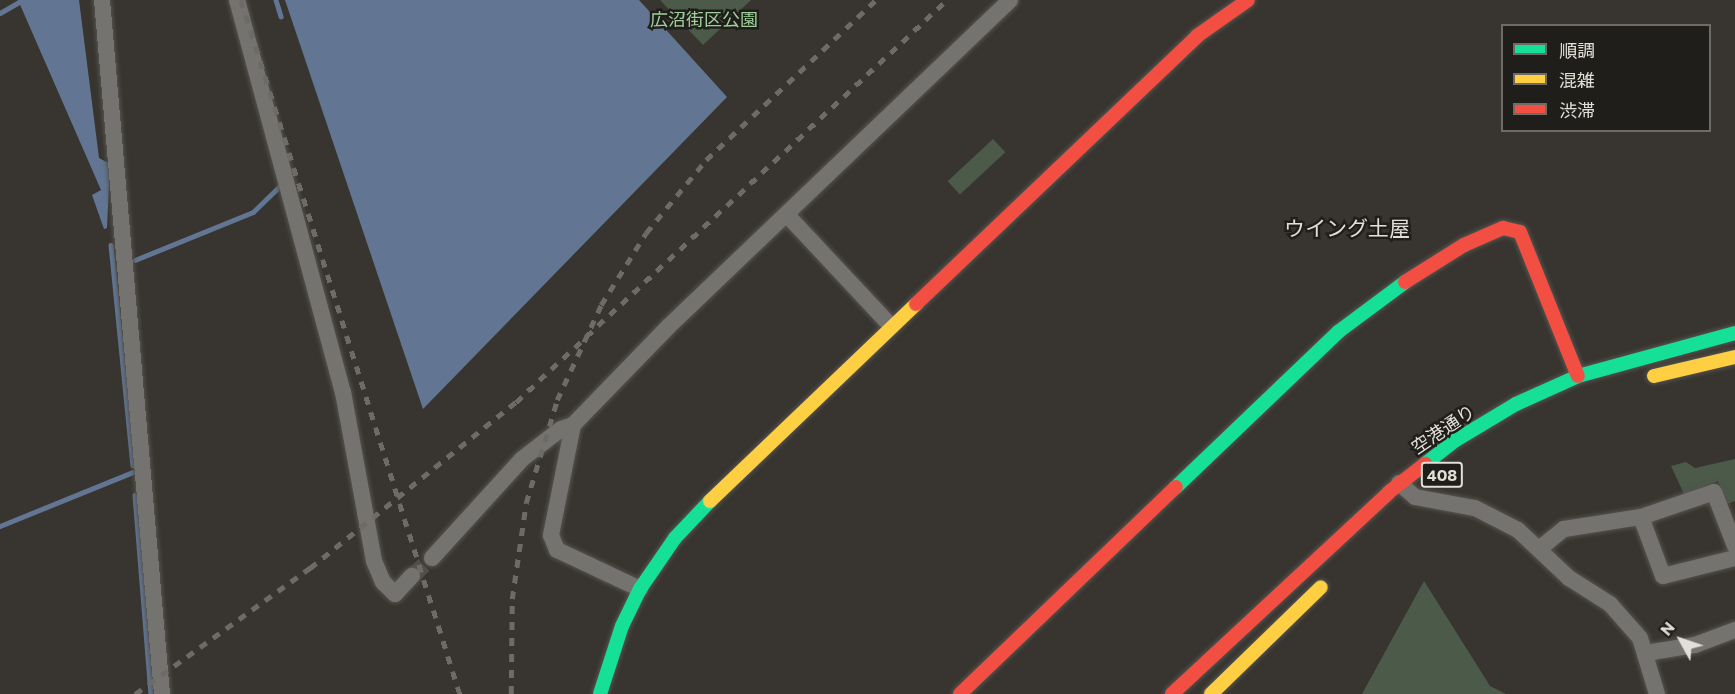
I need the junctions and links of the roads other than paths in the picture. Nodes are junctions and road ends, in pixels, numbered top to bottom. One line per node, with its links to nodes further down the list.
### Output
1 (102, 0): 27 (street)
2 (237, 0): 21 (street)
3 (1010, 0): 5 (street)
4 (1248, 0): 6 (main road)
5 (788, 216): 6 (street); 11 (street)
6 (891, 326): 22 (main road)
7 (1735, 333): 9 (main road, 空港通り / 408)
8 (1735, 357): 10 (main road)
9 (1578, 376): 13 (main road, 空港通り / 408); 29 (main road)
10 (1644, 379)
11 (573, 425): 18 (street); 22 (street)
12 (1433, 482): 14 (main road, 408)
13 (1399, 483): 14 (street); 25 (main road, 空港通り / 408)
14 (1411, 501): 17 (street)
15 (1641, 517): 16 (street); 17 (street); 19 (street)
16 (1735, 546)
17 (1539, 549): 24 (street)
18 (432, 558)
19 (1735, 558)
20 (1333, 574): 26 (main road)
21 (412, 576)
22 (640, 589): 28 (main road)
23 (1735, 630): 24 (street)
24 (1646, 653): 31 (street)
25 (1203, 664): 26 (main road); 30 (main road, 空港通り / 408)
26 (1220, 691)
27 (162, 694)
28 (600, 694)
29 (960, 694)
30 (1172, 694)
31 (1657, 694)

